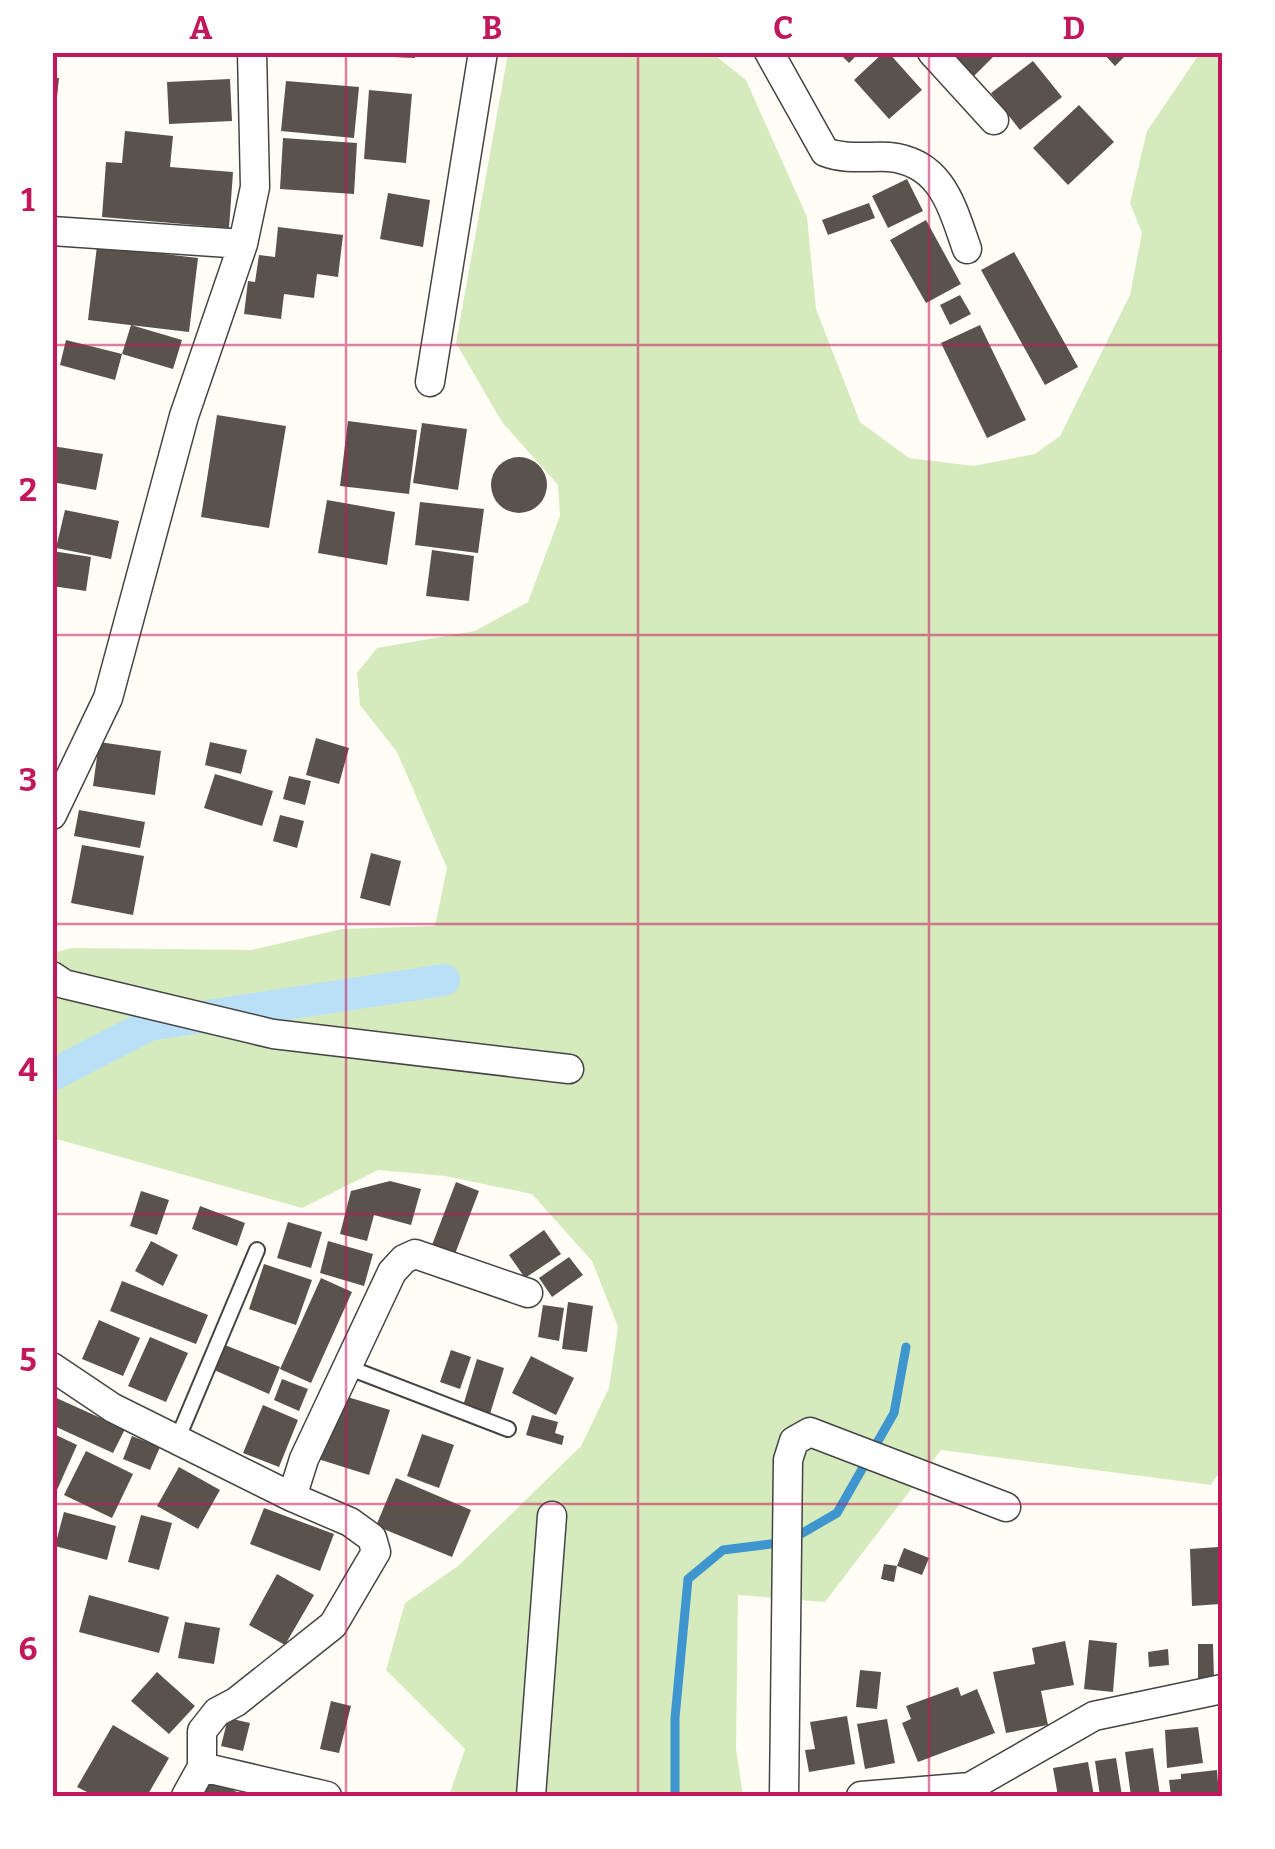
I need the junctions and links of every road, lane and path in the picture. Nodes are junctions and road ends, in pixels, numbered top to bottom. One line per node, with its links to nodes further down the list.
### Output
1 (252, 52): 7 (street)
2 (483, 52): 9 (street)
3 (769, 52): 8 (street)
4 (932, 52): 5 (street)
5 (994, 120)
6 (52, 231): 7 (street)
7 (242, 244): 10 (street)
8 (967, 249)
9 (430, 382)
10 (52, 815)
11 (52, 976): 12 (street)
12 (569, 1069)
13 (257, 1250): 18 (lane)
14 (528, 1293): 16 (street)
15 (52, 1367): 18 (street)
16 (347, 1367): 17 (lane); 19 (street)
17 (508, 1429)
18 (177, 1440): 19 (street)
19 (292, 1497): 23 (street)
20 (1006, 1507): 27 (street)
21 (552, 1516): 26 (street)
22 (1222, 1688): 28 (street)
23 (202, 1767): 24 (street); 25 (street)
24 (186, 1796)
25 (327, 1796)
26 (531, 1796)
27 (784, 1796)
28 (861, 1796)

